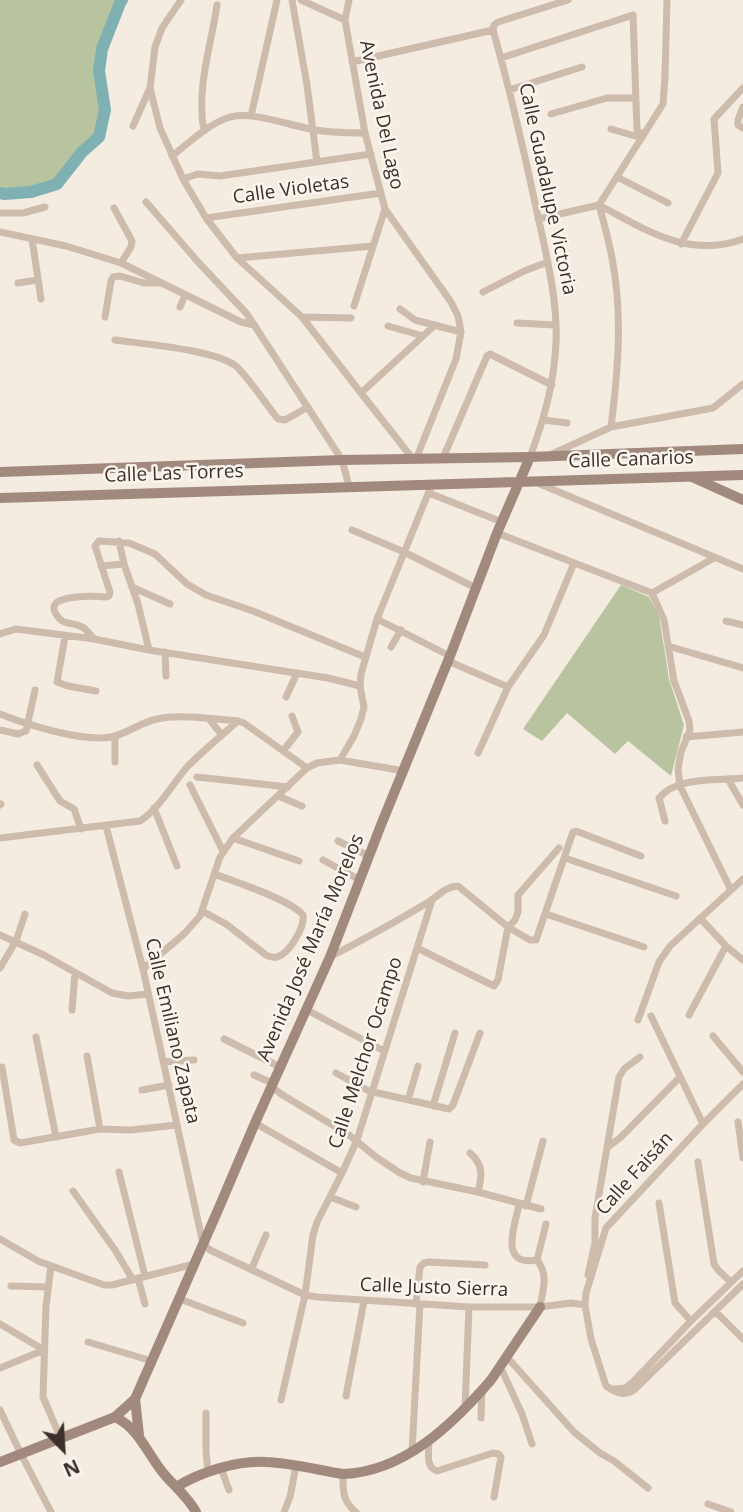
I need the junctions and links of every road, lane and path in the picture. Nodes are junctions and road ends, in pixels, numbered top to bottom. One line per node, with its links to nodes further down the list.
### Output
1 (181, 0): 14 (street)
2 (277, 0): 20 (street)
3 (292, 0): 24 (street)
4 (301, 0): 9 (street)
5 (349, 0): 9 (street, Avenida Del Lago)
6 (568, 0): 10 (street)
7 (667, 0): 27 (street)
8 (216, 5): 25 (street)
9 (345, 20): 12 (street, Avenida Del Lago)
10 (494, 28): 11 (street, Calle Guadalupe Victoria); 12 (street)
11 (501, 58): 16 (street, Calle Guadalupe Victoria); 17 (street)
12 (352, 62): 26 (street, Avenida Del Lago)
13 (582, 67): 16 (street)
14 (150, 88): 21 (street); 29 (street)
15 (743, 88): 46 (street)
16 (509, 90): 42 (street, Calle Guadalupe Victoria)
17 (635, 98): 19 (street); 27 (street)
18 (743, 107): 22 (street)
19 (551, 114)
20 (251, 116): 24 (street); 25 (street)
21 (134, 126)
22 (743, 128)
23 (611, 129): 27 (street)
24 (313, 130): 26 (street); 30 (street)
25 (204, 131): 29 (street)
26 (365, 134): 28 (street, Avenida Del Lago)
27 (643, 137): 31 (street)
28 (371, 154): 30 (street); 33 (street, Avenida Del Lago)
29 (172, 156): 32 (street)
30 (317, 162): 32 (street)
31 (617, 177): 35 (street); 36 (street)
32 (183, 179): 41 (street)
33 (381, 193): 39 (street, Avenida Del Lago); 41 (street, Calle Violetas)
34 (146, 202): 64 (street)
35 (667, 203)
36 (599, 205): 42 (street); 46 (street); 77 (street)
37 (45, 207): 40 (street)
38 (114, 208): 50 (street)
39 (386, 209): 47 (street); 68 (street, Avenida Del Lago)
40 (0, 213)
41 (206, 218): 48 (street)
42 (538, 219): 49 (street, Calle Guadalupe Victoria)
43 (0, 232): 44 (street)
44 (32, 239): 50 (street); 51 (street)
45 (743, 239): 46 (street)
46 (681, 244)
47 (373, 246): 48 (street); 57 (street)
48 (237, 258): 61 (street)
49 (548, 262): 54 (street); 66 (street, Calle Guadalupe Victoria)
50 (121, 263): 53 (street)
51 (37, 280): 52 (street); 56 (street)
52 (18, 283)
53 (162, 283): 55 (street); 60 (street)
54 (483, 292)
55 (185, 295): 58 (street); 64 (street)
56 (41, 299)
57 (354, 306)
58 (180, 307)
59 (400, 309): 65 (street)
60 (105, 317)
61 (302, 317): 62 (street); 73 (street)
62 (351, 318)
63 (517, 323): 66 (street)
64 (254, 325): 74 (street)
65 (435, 325): 68 (street); 69 (street)
66 (555, 325): 72 (street, Calle Guadalupe Victoria)
67 (388, 326): 69 (street)
68 (461, 332): 82 (street)
69 (423, 336): 73 (street)
70 (115, 340): 74 (street)
71 (743, 384): 77 (street)
72 (552, 385): 75 (street, Calle Guadalupe Victoria); 81 (street)
73 (360, 394): 82 (street)
74 (308, 407): 83 (street)
75 (544, 420): 76 (street); 80 (street, Calle Guadalupe Victoria)
76 (567, 423)
77 (611, 427): 79 (street)
78 (743, 449): 79 (street, Calle Canarios)
79 (546, 456): 80 (street, Calle Canarios)
80 (530, 457): 81 (street, Calle Canarios); 87 (street, Calle Guadalupe Victoria)
81 (443, 458): 82 (street, Calle Las Torres)
82 (415, 459): 83 (street, Calle Las Torres)
83 (342, 460): 84 (street, Calle Las Torres); 89 (street)
84 (0, 472)
85 (743, 475): 86 (street, Calle Canarios)
86 (690, 476): 88 (street, Calle Canarios); 92 (street)
87 (519, 481): 88 (street, Calle Canarios); 90 (street, Calle Canarios); 93 (street, Avenida José María Morelos)
88 (533, 481): 98 (street)
89 (349, 486): 90 (street, Calle Las Torres); 91 (street, Calle Las Torres)
90 (430, 489): 93 (street); 97 (street)
91 (0, 498)
92 (743, 500)
93 (502, 522): 95 (street, Avenida José María Morelos)
94 (352, 530): 97 (street)
95 (497, 533): 100 (street); 104 (street, Avenida José María Morelos)
96 (119, 541): 99 (street); 101 (street); 118 (street)
97 (404, 552): 104 (street); 107 (street)
98 (714, 558): 102 (street); 105 (street)
99 (124, 564): 101 (street); 103 (street)
100 (574, 564): 105 (street); 124 (street)
101 (101, 566): 113 (street)
102 (743, 569)
103 (132, 587): 106 (street); 116 (street)
104 (476, 588): 119 (street, Avenida José María Morelos)
105 (652, 593): 114 (street)
106 (170, 604)
107 (377, 619): 110 (street); 118 (street)
108 (726, 621): 109 (street)
109 (743, 625)
110 (401, 630): 115 (street); 119 (street)
111 (0, 634): 112 (street)
112 (65, 637): 113 (street); 126 (street)
113 (94, 639): 116 (street)
114 (668, 646): 120 (street); 137 (street)
115 (391, 648)
116 (149, 650): 117 (street)
117 (165, 652): 121 (street); 122 (street)
118 (365, 657): 123 (street)
119 (449, 659): 124 (street); 144 (street, Avenida José María Morelos)
120 (743, 668)
121 (297, 673): 123 (street); 127 (street)
122 (166, 677)
123 (360, 686): 140 (street)
124 (508, 687): 139 (street)
125 (35, 690): 132 (street)
126 (96, 691)
127 (286, 697)
128 (0, 714): 132 (street)
129 (292, 716): 138 (street)
130 (209, 719): 131 (street); 135 (street); 136 (street)
131 (239, 721): 136 (street); 138 (street)
132 (27, 725): 133 (street); 135 (street)
133 (0, 730)
134 (743, 732): 137 (street)
135 (115, 736): 141 (street)
136 (222, 736): 154 (street)
137 (686, 737): 149 (street)
138 (284, 751): 143 (street)
139 (478, 753)
140 (340, 760): 143 (street); 144 (street)
141 (115, 762)
142 (37, 765): 157 (street)
143 (307, 768): 150 (street)
144 (404, 771): 163 (street, Avenida José María Morelos)
145 (197, 777): 150 (street)
146 (743, 778): 147 (street)
147 (728, 779): 149 (street); 152 (street)
148 (190, 785): 162 (street)
149 (680, 786): 155 (street); 172 (street)
150 (288, 787): 151 (street)
151 (278, 796): 153 (street); 159 (street)
152 (743, 805)
153 (302, 806)
154 (154, 808): 156 (street); 168 (street)
155 (665, 821)
156 (106, 827): 157 (street); 188 (street, Calle Emiliano Zapata)
157 (81, 829): 158 (street)
158 (0, 838)
159 (233, 838): 162 (street); 167 (street)
160 (338, 841): 163 (street)
161 (559, 848): 179 (street)
162 (223, 851): 169 (street)
163 (369, 856): 171 (street, Avenida José María Morelos)
164 (641, 856): 165 (street)
165 (565, 858): 173 (street); 177 (street)
166 (323, 860): 171 (street)
167 (299, 862)
168 (177, 866)
169 (214, 874): 175 (street); 175 (street)
170 (743, 879): 172 (street)
171 (360, 880): 185 (street, Avenida José María Morelos)
172 (731, 890): 178 (street)
173 (676, 896)
174 (432, 900): 179 (street); 184 (street, Calle Melchor Ocampo); 185 (street)
175 (202, 911): 188 (street)
176 (25, 914): 181 (street)
177 (546, 914): 179 (street); 183 (street)
178 (700, 918): 182 (street); 195 (street)
179 (508, 927): 184 (street)
180 (0, 935): 181 (street)
181 (16, 941): 187 (street); 189 (street)
182 (726, 946): 186 (street); 193 (street)
183 (643, 947)
184 (417, 948): 201 (street, Calle Melchor Ocampo)
185 (330, 957): 192 (street, Avenida José María Morelos)
186 (743, 960)
187 (0, 968)
188 (143, 969): 190 (street, Calle Emiliano Zapata)
189 (75, 973): 190 (street); 191 (street)
190 (148, 994): 205 (street, Calle Emiliano Zapata)
191 (72, 1010)
192 (307, 1010): 201 (street); 208 (street, Avenida José María Morelos)
193 (689, 1015)
194 (651, 1016): 212 (street)
195 (638, 1020)
196 (455, 1032): 219 (street)
197 (480, 1033): 219 (street)
198 (713, 1036): 209 (street)
199 (36, 1037): 225 (street)
200 (224, 1039): 208 (street)
201 (384, 1051): 217 (street, Calle Melchor Ocampo)
202 (87, 1056): 224 (street)
203 (640, 1057): 229 (street)
204 (194, 1060): 205 (street)
205 (164, 1062): 215 (street, Calle Emiliano Zapata)
206 (418, 1066): 218 (street)
207 (2, 1067): 225 (street)
208 (280, 1067): 213 (street, Avenida José María Morelos)
209 (743, 1072)
210 (336, 1073): 217 (street)
211 (254, 1075): 213 (street)
212 (680, 1077): 222 (street); 229 (street)
213 (272, 1084): 221 (street, Avenida José María Morelos); 226 (street)
214 (743, 1084): 222 (street, Calle Faisán)
215 (169, 1085): 216 (street); 223 (street, Calle Emiliano Zapata)
216 (142, 1090)
217 (373, 1092): 218 (street); 226 (street, Calle Melchor Ocampo)
218 (408, 1100): 219 (street)
219 (433, 1106)
220 (738, 1122): 231 (street)
221 (255, 1124): 234 (street); 246 (street, Avenida José María Morelos)
222 (703, 1124): 258 (street, Calle Faisán)
223 (177, 1125): 224 (street); 246 (street, Calle Emiliano Zapata)
224 (100, 1129): 225 (street)
225 (56, 1137)
226 (357, 1140): 234 (street, Calle Melchor Ocampo); 235 (street)
227 (542, 1141): 240 (street)
228 (430, 1142): 235 (street)
229 (608, 1147): 258 (street)
230 (470, 1153): 237 (street)
231 (743, 1158)
232 (698, 1162): 254 (street)
233 (119, 1172): 253 (street)
234 (342, 1173): 238 (street, Calle Melchor Ocampo)
235 (423, 1182): 237 (street)
236 (73, 1191): 253 (street)
237 (478, 1192): 240 (street)
238 (330, 1197): 241 (street); 259 (street, Calle Melchor Ocampo)
239 (659, 1203): 268 (street)
240 (523, 1206): 242 (street); 247 (street)
241 (356, 1207)
242 (541, 1209)
243 (546, 1224): 247 (street)
244 (266, 1235): 251 (street)
245 (1, 1240): 250 (street)
246 (203, 1244): 248 (street, Avenida José María Morelos); 251 (street, Calle Justo Sierra)
247 (537, 1260): 266 (street)
248 (194, 1264): 253 (street); 260 (street, Avenida José María Morelos)
249 (485, 1265): 263 (street)
250 (51, 1266): 253 (street); 257 (street)
251 (251, 1268): 259 (street, Calle Justo Sierra)
252 (743, 1270): 254 (street)
253 (139, 1278): 262 (street)
254 (731, 1282): 268 (street)
255 (743, 1284): 267 (street)
256 (11, 1286): 257 (street)
257 (48, 1287): 273 (street)
258 (586, 1293): 264 (street, Calle Faisán)
259 (305, 1295): 261 (street, Calle Justo Sierra); 281 (street, Calle Melchor Ocampo)
260 (180, 1299): 269 (street); 274 (street, Avenida José María Morelos)
261 (364, 1301): 263 (street, Calle Justo Sierra); 279 (street)
262 (145, 1304)
263 (418, 1304): 265 (street, Calle Justo Sierra); 291 (street)
264 (585, 1305): 266 (street, Calle Justo Sierra); 278 (street)
265 (469, 1307): 266 (street, Calle Justo Sierra); 282 (street)
266 (540, 1307): 275 (street)
267 (715, 1311): 271 (street); 278 (street)
268 (691, 1321): 278 (street)
269 (243, 1322)
270 (0, 1324): 273 (street)
271 (743, 1339)
272 (88, 1342): 274 (street)
273 (44, 1350): 276 (street); 288 (street)
274 (152, 1361): 280 (street, Avenida José María Morelos)
275 (503, 1361): 277 (street); 290 (street); 299 (street)
276 (0, 1368)
277 (482, 1390): 282 (street); 286 (street)
278 (614, 1390)
279 (346, 1396)
280 (135, 1399): 285 (street, Avenida José María Morelos); 287 (street)
281 (281, 1400)
282 (465, 1407): 289 (street)
283 (0, 1410): 292 (street)
284 (206, 1413): 296 (street)
285 (115, 1417): 287 (street); 288 (street, Avenida José María Morelos)
286 (481, 1418)
287 (139, 1435): 298 (street)
288 (61, 1439): 292 (street, Avenida José María Morelos)
289 (429, 1441): 291 (street); 301 (street)
290 (533, 1444)
291 (412, 1451): 297 (street)
292 (21, 1454): 293 (street, Avenida José María Morelos); 303 (street)
293 (0, 1462)
294 (296, 1466): 295 (street); 297 (street); 305 (street)
295 (221, 1468): 296 (street); 300 (street)
296 (208, 1472): 298 (street)
297 (343, 1474): 306 (street)
298 (176, 1487): 304 (street)
299 (648, 1488)
300 (229, 1490)
301 (494, 1497)
302 (708, 1504): 307 (street)
303 (51, 1512)
304 (196, 1512)
305 (284, 1512)
306 (356, 1512)
307 (731, 1512)

